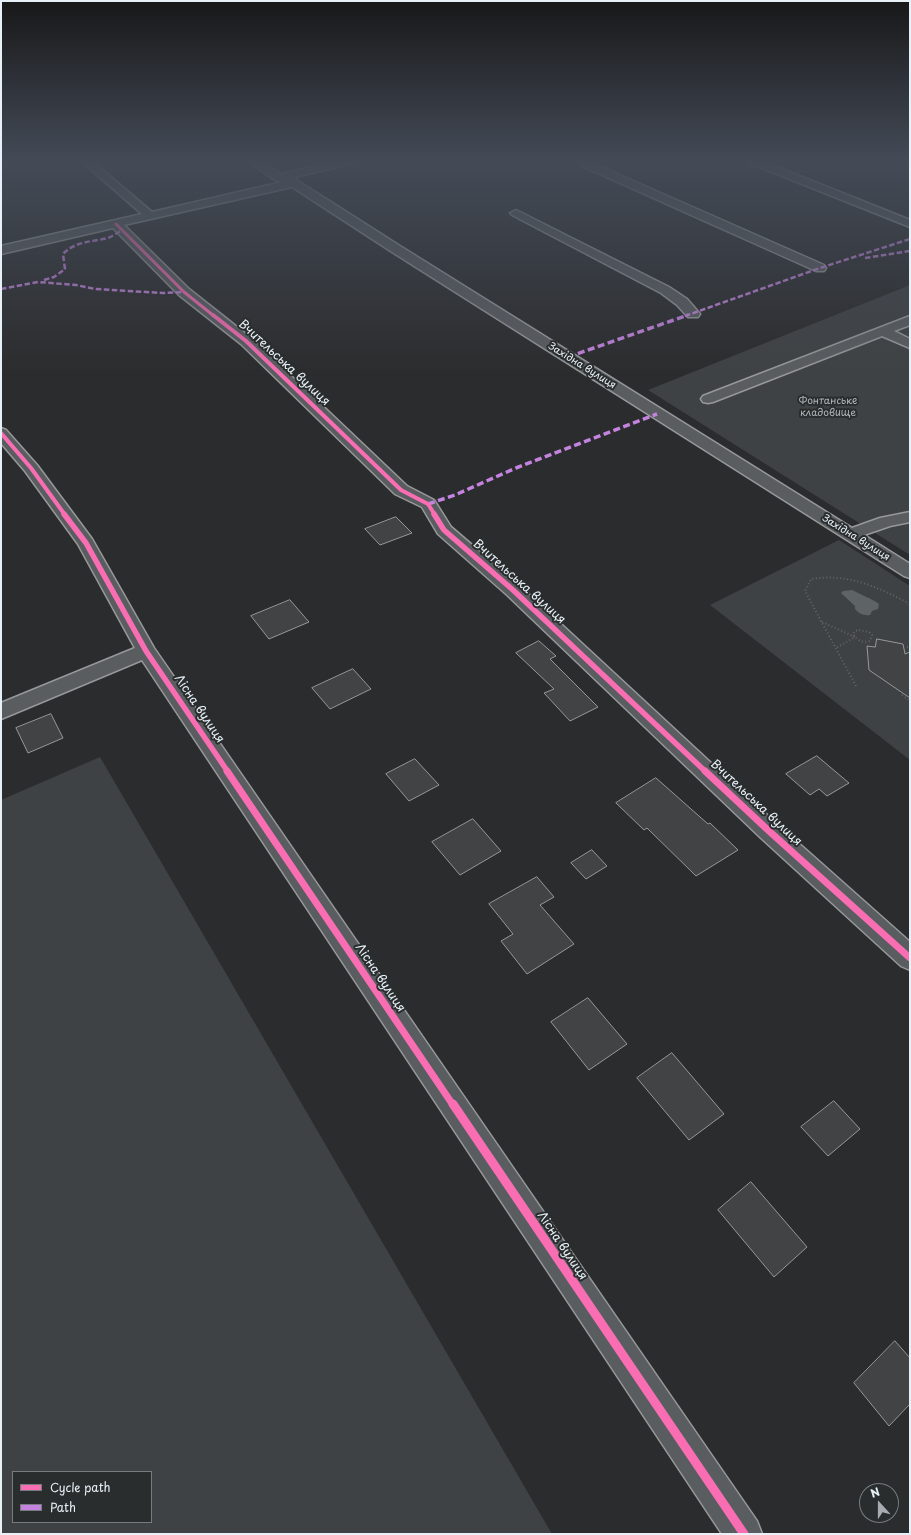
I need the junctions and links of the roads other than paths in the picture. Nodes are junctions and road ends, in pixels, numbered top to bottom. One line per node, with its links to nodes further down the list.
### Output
1 (78, 233): 6 (street)
2 (125, 233): 19 (street, Вчительська вулиця)
3 (370, 233): 15 (street, Західна вулиця)
4 (554, 233): 8 (street)
5 (740, 233): 7 (street)
6 (1, 250)
7 (820, 268)
8 (693, 314)
9 (910, 320): 10 (street)
10 (883, 331): 11 (street); 12 (street)
11 (910, 344)
12 (708, 398)
13 (1, 433): 17 (street, Лісна вулиця)
14 (910, 517): 15 (street)
15 (850, 534): 16 (street, Західна вулиця)
16 (910, 572)
17 (146, 650): 18 (street); 20 (street, Лісна вулиця)
18 (1, 710)
19 (910, 958)
20 (744, 1534)

